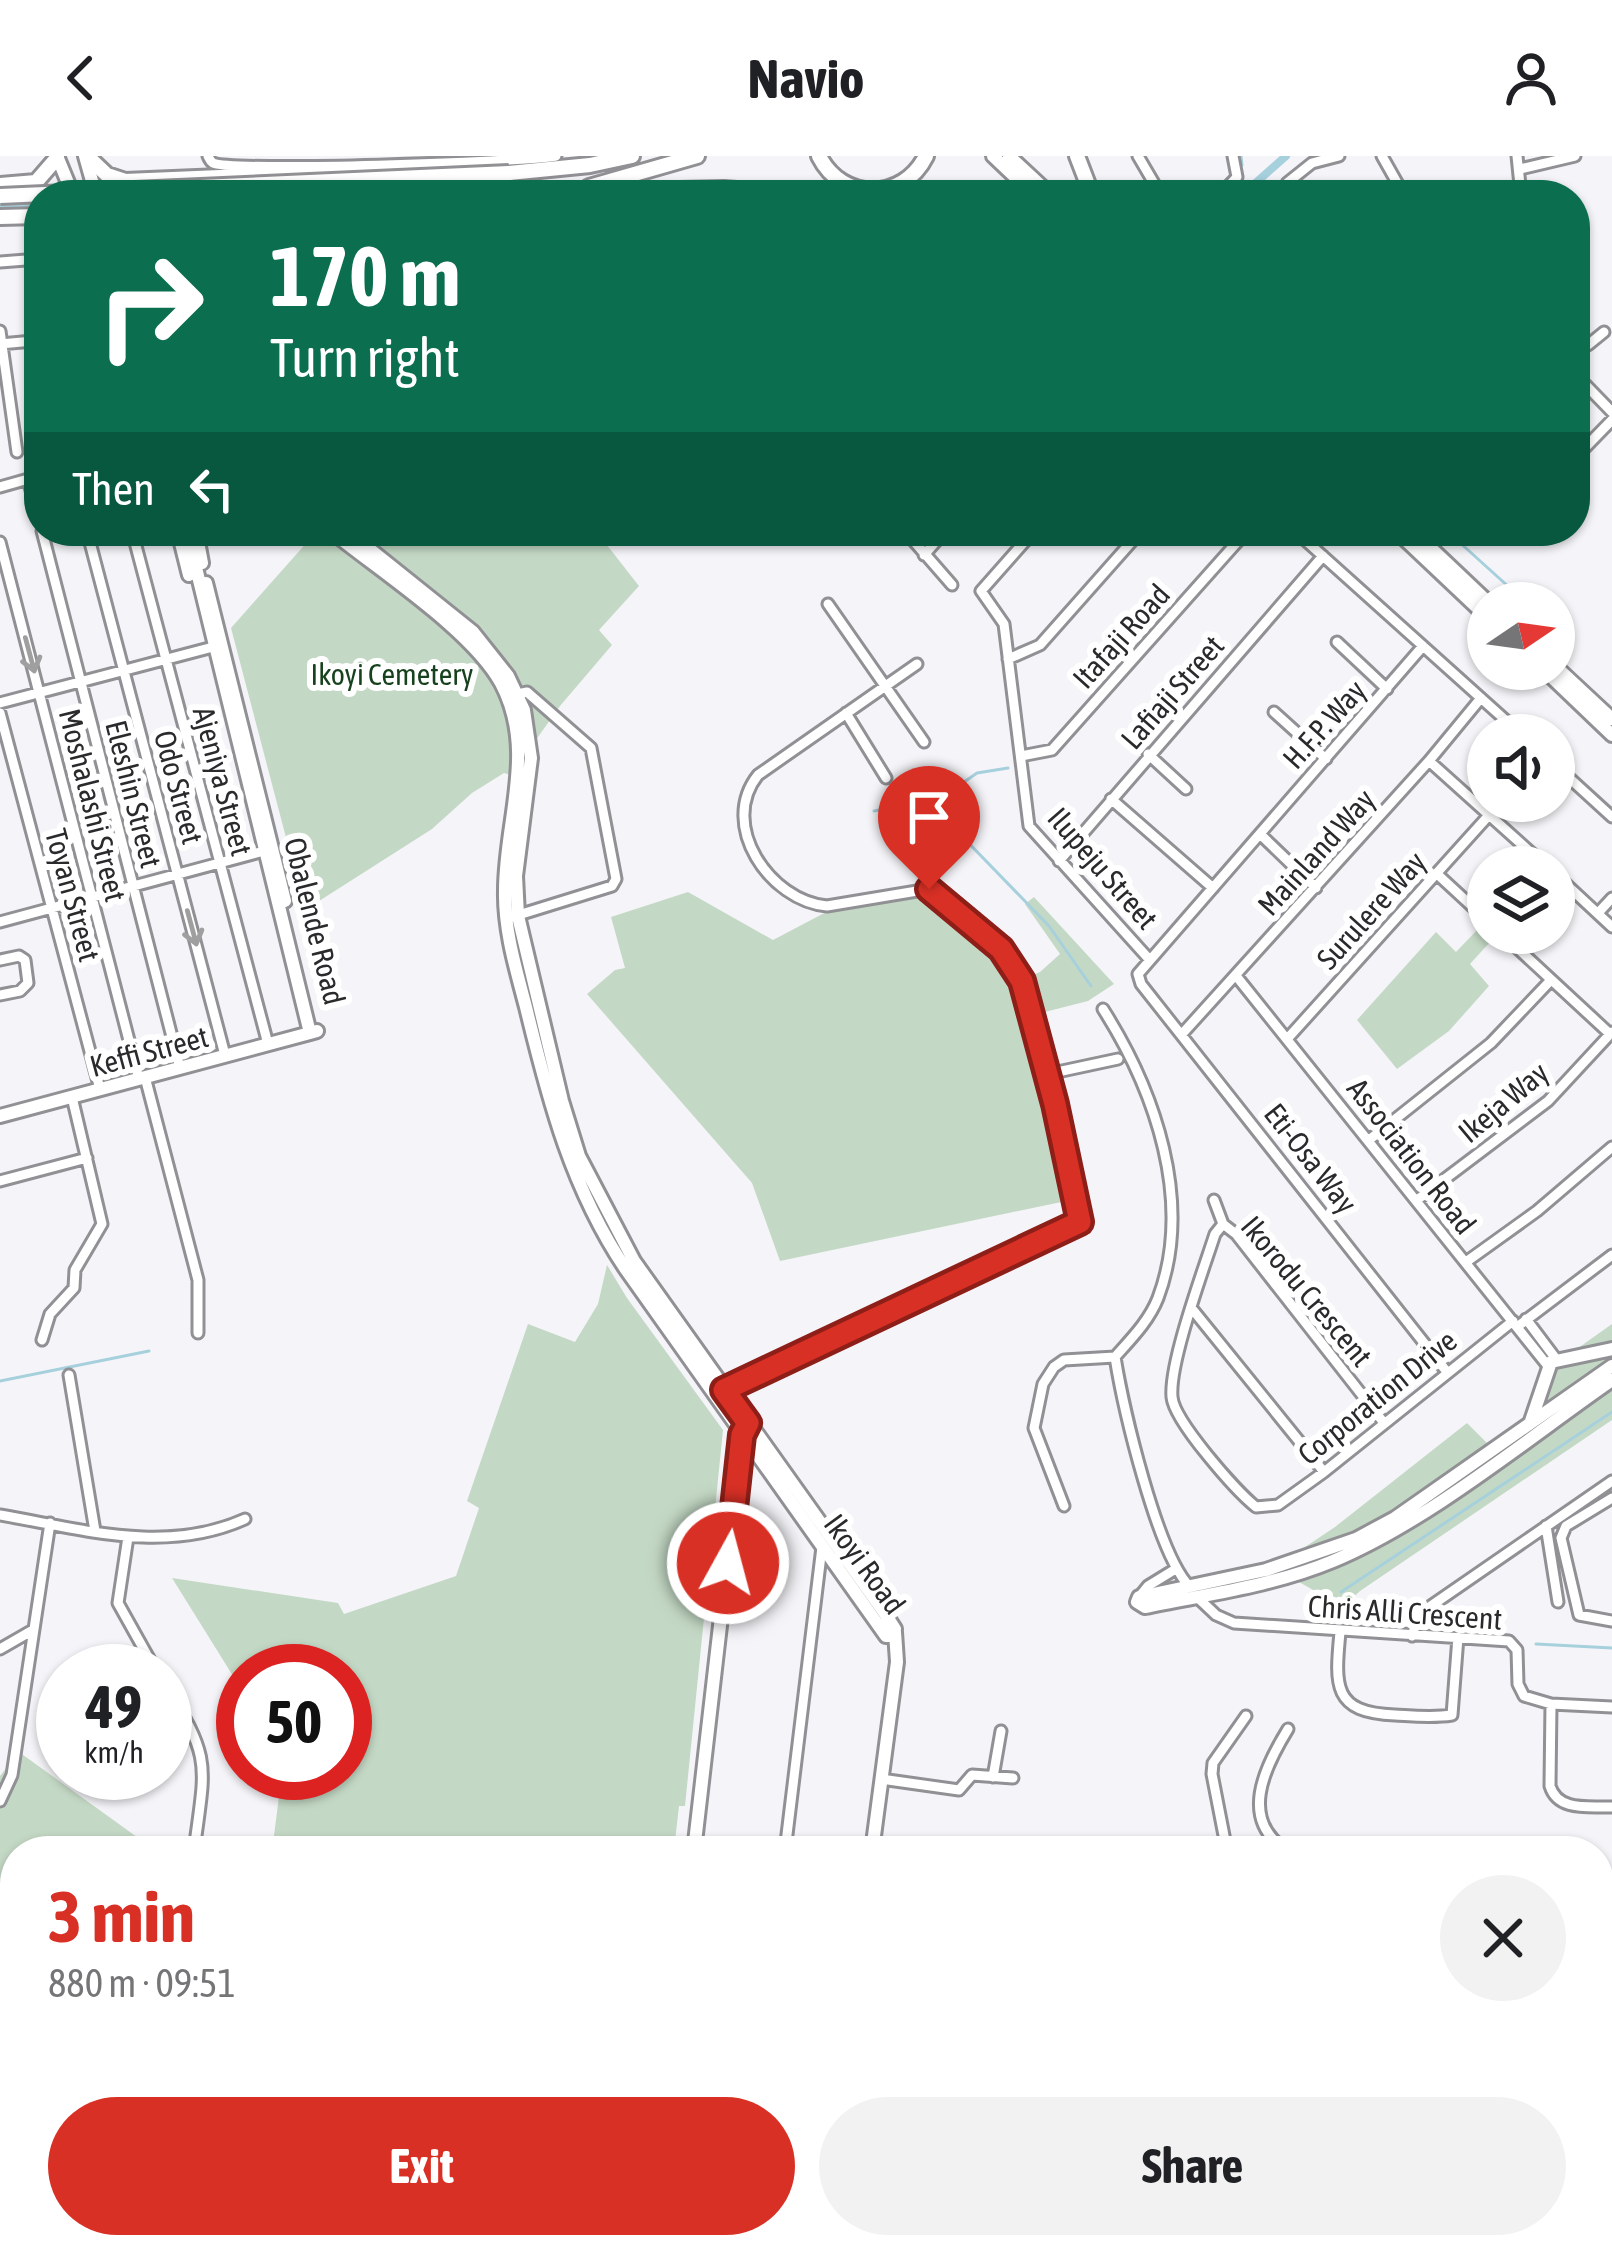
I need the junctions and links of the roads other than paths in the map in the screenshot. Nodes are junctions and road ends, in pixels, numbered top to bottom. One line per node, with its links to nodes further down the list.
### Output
1 (86, 156): 17 (highway, bridge)
2 (208, 156): 14 (street)
3 (593, 156): 15 (highway)
4 (632, 156): 15 (highway)
5 (697, 156): 20 (highway)
6 (819, 156): 21 (highway)
7 (993, 156): 22 (main road)
8 (1009, 156): 23 (main road)
9 (1339, 156): 24 (street)
10 (1517, 156): 16 (street)
11 (1575, 156): 16 (street)
12 (57, 157): 18 (highway)
13 (481, 159): 14 (street); 15 (street)
14 (264, 161)
15 (552, 162): 17 (highway, bridge)
16 (1520, 170): 25 (street)
17 (420, 178): 19 (highway, bridge)
18 (38, 180)
19 (344, 180)
20 (617, 180)
21 (839, 180)
22 (1018, 180)
23 (1035, 180)
24 (1291, 180)
25 (1520, 180)
26 (0, 331): 29 (street)
27 (1604, 332): 28 (street)
28 (1590, 343)
29 (1, 344): 33 (street)
30 (1590, 391): 31 (street)
31 (1612, 416): 32 (street)
32 (1590, 441)
33 (0, 445)
34 (0, 542): 70 (street, Moshalashi Street, one-way to 70)
35 (46, 546): 65 (street, Eleshin Street)
36 (91, 546): 64 (street, Odo Street)
37 (136, 546): 61 (street, Ajeniya Street)
38 (188, 546): 57 (main road, Obalende Road)
39 (190, 546): 57 (main road, Obalende Road)
40 (191, 546): 120 (main road, Obalende Road)
41 (349, 546): 71 (main road, Ikoyi Road)
42 (366, 546): 71 (main road, Ikoyi Road)
43 (917, 546): 51 (street)
44 (931, 546): 51 (street)
45 (1020, 546): 62 (street, Ilupeju Street)
46 (1128, 546): 62 (street)
47 (1234, 546): 82 (street, Itafaji Road)
48 (1312, 546): 52 (street)
49 (1412, 546): 55 (main road)
50 (1429, 546): 53 (main road)
51 (924, 554): 54 (street)
52 (1323, 556): 59 (street); 81 (street, Lafiaji Street)
53 (1467, 582)
54 (952, 585)
55 (1467, 598)
56 (828, 604): 66 (street)
57 (203, 609): 60 (main road, Obalende Road)
58 (1337, 642): 68 (street)
59 (1423, 646): 68 (street, H.F.P. Way); 72 (street)
60 (213, 647): 61 (street); 95 (main road, Obalende Road)
61 (166, 659): 64 (street); 97 (street, Ajeniya Street)
62 (1008, 659): 82 (street, Ilupeju Street)
63 (917, 664): 66 (street)
64 (124, 670): 65 (street); 99 (street, Odo Street)
65 (82, 681): 70 (street); 100 (street, Eleshin Street)
66 (886, 685): 76 (street); 80 (street)
67 (1575, 685): 78 (main road)
68 (1388, 688): 83 (street, H.F.P. Way)
69 (1565, 690): 79 (main road)
70 (40, 692): 73 (street); 104 (street, Moshalashi Street)
71 (512, 696): 109 (main road, Ikoyi Road); 109 (street)
72 (1481, 698): 77 (street); 84 (street, Mainland Way)
73 (0, 703)
74 (1274, 712): 83 (street)
75 (0, 713): 107 (street, Toyan Street)
76 (846, 713): 85 (street); 128 (street)
77 (1499, 714)
78 (1612, 719)
79 (1612, 735)
80 (925, 742)
81 (1148, 754): 87 (street); 89 (street, Lafiaji Street)
82 (1021, 756): 96 (street, Ilupeju Street)
83 (1326, 759): 93 (street, H.F.P. Way)
84 (1429, 761): 88 (street); 102 (street, Mainland Way)
85 (886, 778)
86 (1575, 783): 90 (street)
87 (1186, 789)
88 (1467, 794)
89 (1111, 799): 96 (street, Lafiaji Street); 101 (street)
90 (1612, 817)
91 (1483, 822): 98 (street, Surulere Way)
92 (1499, 822): 94 (street)
93 (1259, 834): 101 (street, H.F.P. Way); 102 (street)
94 (1524, 846)
95 (264, 851): 97 (street); 120 (main road, Obalende Road)
96 (1060, 861): 113 (street, Ilupeju Street)
97 (220, 863): 99 (street); 124 (street, Ajeniya Street)
98 (1436, 873): 106 (street); 123 (street, Surulere Way)
99 (178, 874): 100 (street); 125 (street, Odo Street, one-way to 125)
100 (132, 886): 104 (street); 127 (street, Eleshin Street)
101 (1213, 888): 113 (street, H.F.P. Way)
102 (1316, 888): 116 (street, Mainland Way)
103 (1575, 893): 108 (street)
104 (91, 898): 107 (street); 129 (street, Moshalashi Street)
105 (1612, 898): 108 (street)
106 (1467, 902)
107 (52, 908): 110 (street); 130 (street, Toyan Street)
108 (1598, 914): 111 (street)
109 (512, 917): 153 (main road, Ikoyi Road)
110 (0, 922)
111 (1612, 926)
112 (1523, 954): 117 (street)
113 (1148, 958): 115 (street, H.F.P. Way)
114 (0, 960): 118 (street)
115 (1138, 974): 122 (street, Eti-Osa Way)
116 (1237, 977): 122 (street, Mainland Way); 123 (street, Association Road)
117 (1551, 980): 121 (street); 133 (street)
118 (0, 995)
119 (1102, 1009): 147 (street)
120 (310, 1033): 124 (main road, Keffi Street)
121 (1611, 1033): 138 (street, Ikeja Way)
122 (1182, 1034): 150 (street, Eti-Osa Way)
123 (1288, 1038): 133 (street, Association Road)
124 (268, 1044): 125 (main road, Keffi Street)
125 (225, 1055): 127 (main road, Keffi Street)
126 (1118, 1059): 128 (street)
127 (180, 1068): 129 (main road, Keffi Street)
128 (1048, 1074): 153 (street)
129 (142, 1078): 130 (main road, Keffi Street); 144 (street, Moshalashi Street)
130 (100, 1089): 131 (main road, Keffi Street)
131 (72, 1097): 132 (main road, Keffi Street); 135 (street)
132 (0, 1116)
133 (1369, 1140): 138 (street, Association Road)
134 (1612, 1147): 141 (street)
135 (87, 1158): 136 (street); 145 (street)
136 (0, 1181)
137 (1214, 1200): 139 (street)
138 (1417, 1200): 141 (street, Association Road)
139 (1223, 1223): 142 (street, Ikorodu Crescent); 155 (street, Ikorodu Crescent)
140 (1612, 1255): 143 (street, Corporation Drive)
141 (1466, 1262): 143 (street, Association Road)
142 (1193, 1310): 159 (street); 163 (street, Ikorodu Crescent)
143 (1519, 1322): 148 (street, Association Road); 150 (street, Corporation Drive)
144 (198, 1333)
145 (42, 1340)
146 (1612, 1349): 148 (main road)
147 (1115, 1357): 162 (street); 171 (street)
148 (1552, 1362): 154 (main road)
149 (1612, 1366): 154 (main road)
150 (1447, 1372): 155 (street, Corporation Drive)
151 (69, 1376): 168 (street)
152 (1612, 1380): 173 (main road)
153 (719, 1393): 156 (main road, Ikoyi Road)
154 (1530, 1423): 172 (main road)
155 (1384, 1424): 159 (street, Corporation Drive)
156 (745, 1429): 157 (main road, Ikoyi Road); 158 (main road); 180 (main road, Ikoyi Road)
157 (758, 1456): 158 (main road); 170 (main road, Ikoyi Road)
158 (739, 1462): 197 (main road)
159 (1324, 1472): 163 (street, Corporation Drive)
160 (1612, 1481): 167 (street)
161 (1612, 1498): 177 (street)
162 (1064, 1506)
163 (1270, 1508)
164 (0, 1515): 166 (street)
165 (245, 1519): 169 (street)
166 (50, 1523): 168 (street); 178 (street)
167 (1546, 1526): 175 (street); 181 (street)
168 (94, 1531): 169 (street)
169 (128, 1537): 183 (street)
170 (823, 1546): 180 (main road, Ikoyi Road); 198 (street)
171 (1174, 1570): 172 (street, Chris Alli Crescent); 174 (street)
172 (1194, 1592): 173 (main road); 174 (main road); 176 (street, Chris Alli Crescent)
173 (1228, 1592): 176 (street)
174 (1139, 1597)
175 (1558, 1602)
176 (1222, 1617): 179 (street, Chris Alli Crescent)
177 (1612, 1621)
178 (33, 1630): 184 (street); 194 (street)
179 (1340, 1632): 181 (street, Chris Alli Crescent); 182 (street)
180 (890, 1633): 193 (main road)
181 (1412, 1636): 182 (street, Chris Alli Crescent)
182 (1458, 1637): 185 (street, Chris Alli Crescent)
183 (141, 1644)
184 (0, 1649)
185 (1551, 1704): 186 (street); 195 (street)
186 (1612, 1707)
187 (1246, 1716): 200 (street)
188 (192, 1727): 196 (street)
189 (1288, 1729): 201 (street)
190 (1001, 1731): 191 (street)
191 (993, 1777): 192 (street); 193 (street)
192 (1012, 1778)
193 (881, 1779): 199 (main road)
194 (0, 1802)
195 (1612, 1807)
196 (196, 1836)
197 (696, 1836)
198 (787, 1836)
199 (874, 1836)
200 (1224, 1836)
201 (1267, 1836)

